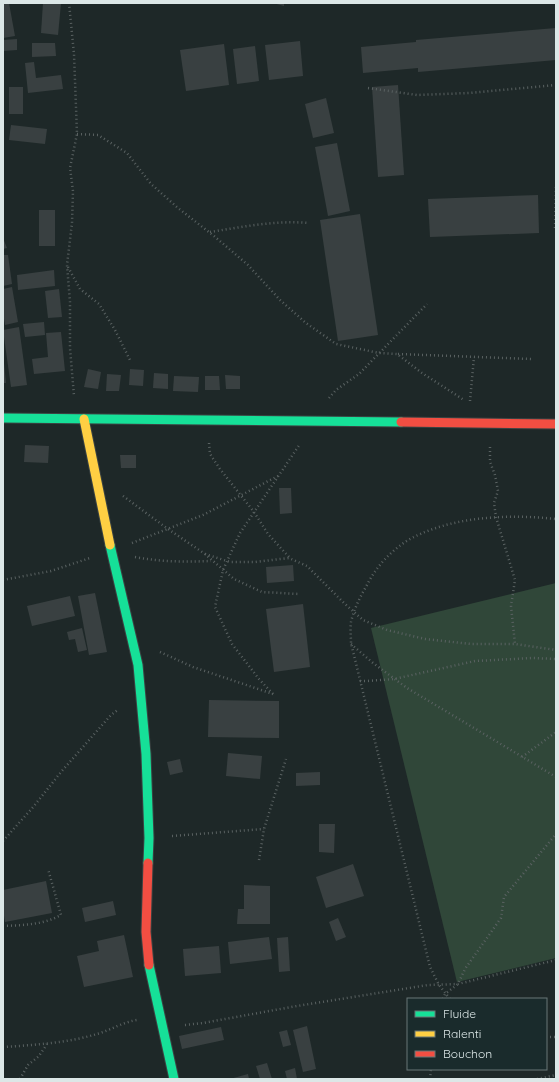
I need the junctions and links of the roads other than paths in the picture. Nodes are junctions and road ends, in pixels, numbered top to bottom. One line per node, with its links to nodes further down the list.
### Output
1 (3, 418): 2 (street)
2 (79, 419): 3 (street); 4 (street)
3 (556, 424)
4 (174, 1079)

